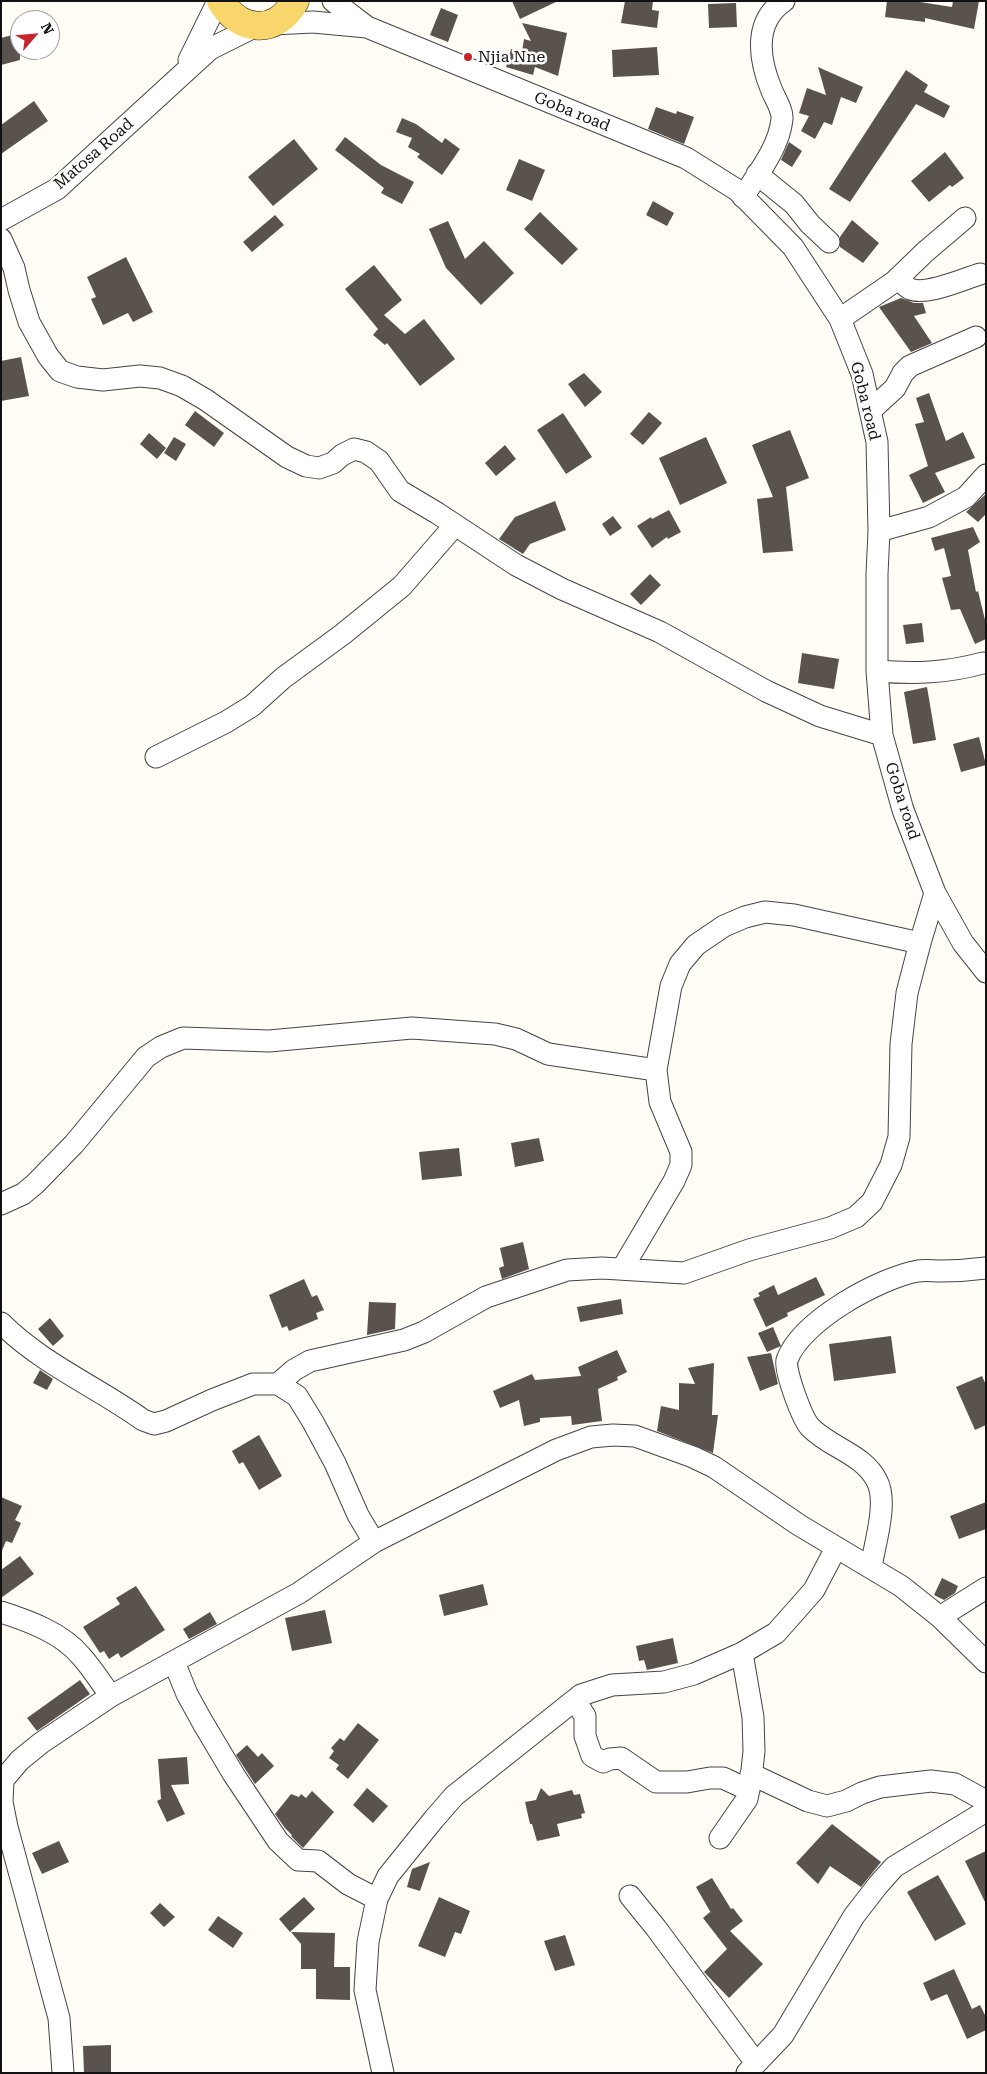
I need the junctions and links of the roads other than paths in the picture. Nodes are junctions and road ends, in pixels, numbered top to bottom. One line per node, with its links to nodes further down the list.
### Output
1 (220, 1): 5 (main road); 7 (street, Matosa Road)
2 (295, 1): 5 (main road)
3 (333, 1): 6 (street)
4 (784, 1): 8 (street)
5 (264, 25): 6 (street); 7 (street, Matosa Road)
6 (367, 28): 9 (street, Goba road)
7 (179, 78): 11 (street, Matosa Road)
8 (757, 174): 9 (street); 13 (street)
9 (743, 197): 16 (street, Goba road)
10 (965, 218): 15 (street)
11 (1, 220)
12 (1, 239): 20 (street)
13 (829, 242)
14 (980, 274): 15 (street)
15 (898, 278): 16 (street)
16 (840, 319): 18 (street, Goba road)
17 (976, 337): 18 (street)
18 (870, 411): 21 (street, Goba road)
19 (986, 475): 21 (street)
20 (455, 525): 24 (street); 25 (street)
21 (879, 531): 23 (street, Goba road)
22 (983, 663): 23 (street)
23 (877, 671): 24 (street, Goba road)
24 (882, 735): 26 (street, Goba road)
25 (156, 757)
26 (935, 894): 27 (street); 28 (street, Goba road)
27 (920, 943): 29 (street); 32 (street)
28 (986, 972)
29 (656, 1070): 30 (street); 32 (street)
30 (1, 1204)
31 (986, 1268): 37 (street)
32 (622, 1269): 34 (street)
33 (1, 1323): 34 (street)
34 (278, 1384): 35 (street)
35 (374, 1542): 36 (street); 42 (street)
36 (836, 1548): 37 (street); 41 (street)
37 (871, 1567): 40 (street)
38 (986, 1588): 40 (street)
39 (1, 1612): 44 (street)
40 (940, 1617): 43 (street)
41 (742, 1653): 45 (street); 47 (street)
42 (174, 1662): 44 (street); 52 (street)
43 (986, 1662)
44 (111, 1696): 46 (street)
45 (575, 1700): 47 (street); 52 (street)
46 (2, 1780): 54 (street)
47 (750, 1782): 48 (street); 50 (street)
48 (986, 1800)
49 (986, 1811): 53 (street)
50 (720, 1838)
51 (630, 1896): 53 (street)
52 (377, 1899): 55 (street)
53 (751, 2068)
54 (62, 2073)
55 (383, 2073)

